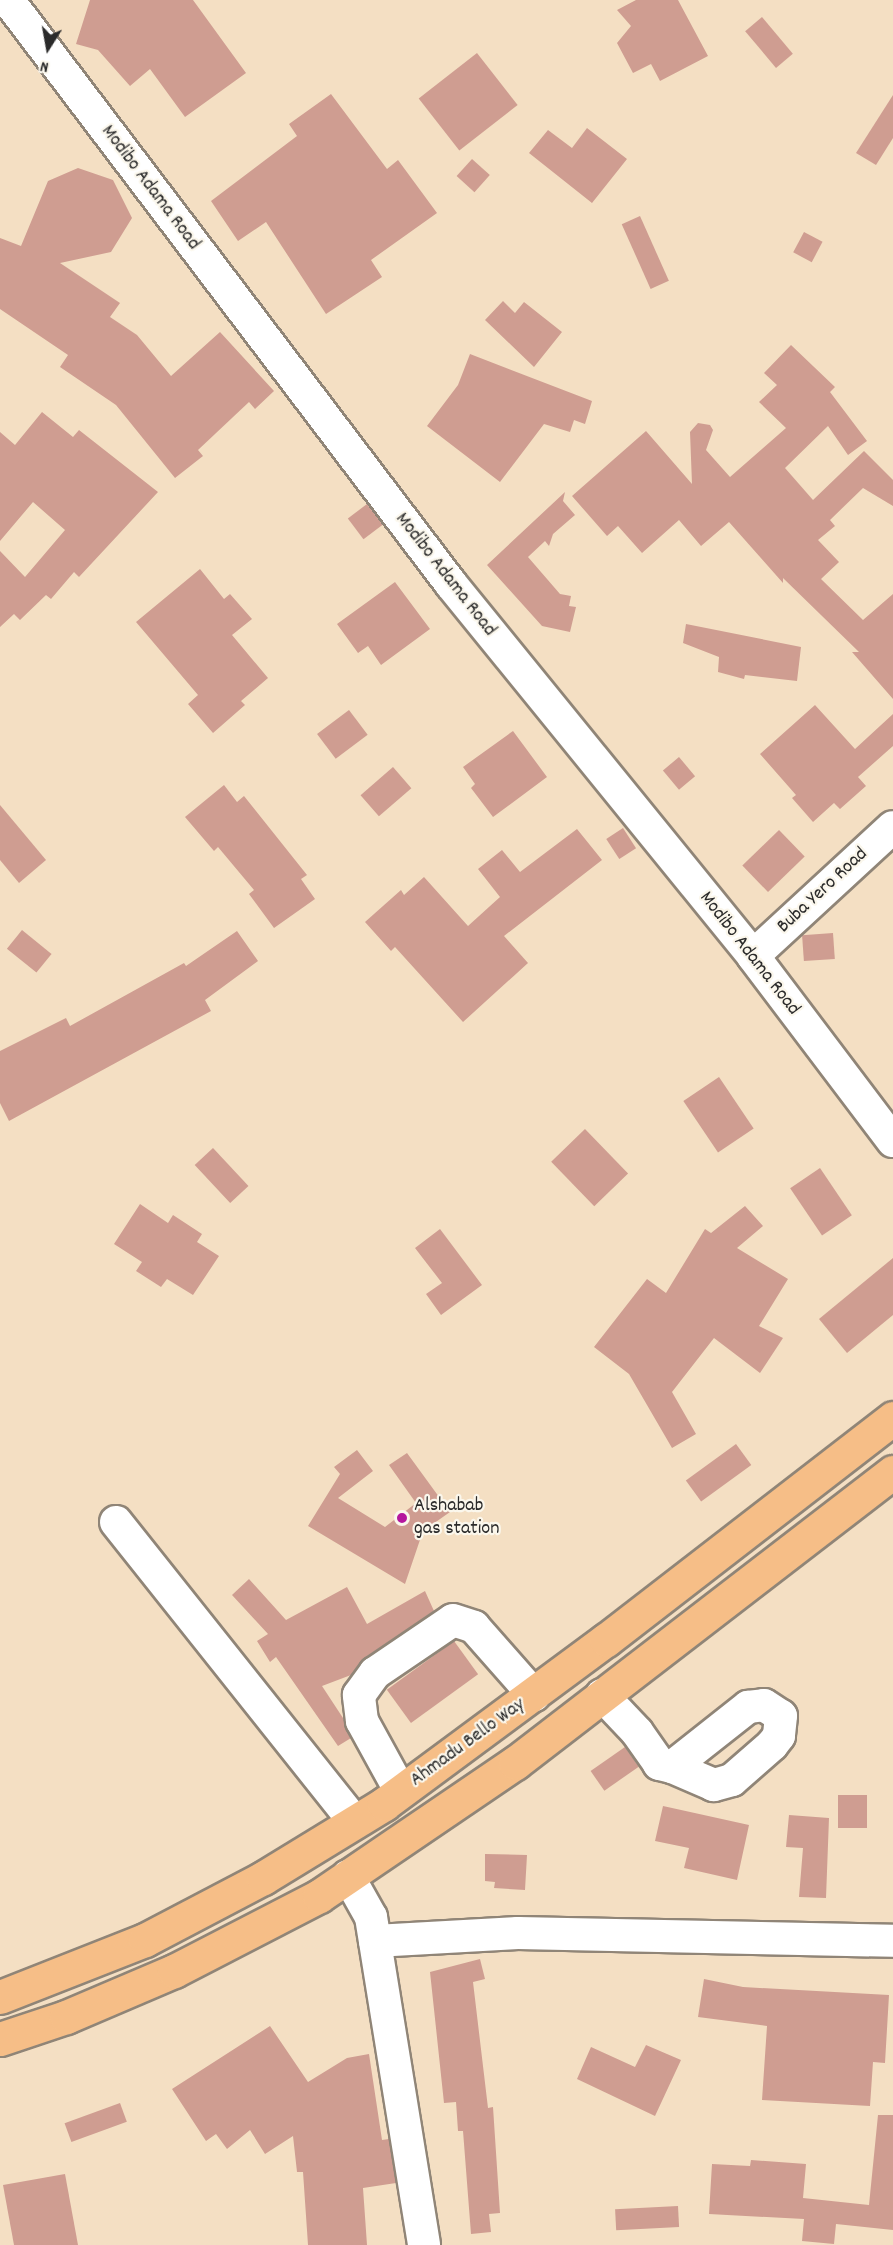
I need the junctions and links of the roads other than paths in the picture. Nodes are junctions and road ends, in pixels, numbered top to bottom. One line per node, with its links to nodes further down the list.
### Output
1 (8, 0): 3 (street, Modibo Adama Road)
2 (893, 826): 3 (street, Buba Yero Road)
3 (753, 957): 4 (street, Modibo Adama Road)
4 (893, 1141)
5 (893, 1418): 8 (main road, Ahmadu Bello Way)
6 (893, 1472): 9 (main road)
7 (116, 1522): 12 (street)
8 (534, 1695): 11 (main road, Ahmadu Bello Way); 11 (street)
9 (602, 1695): 10 (street); 13 (main road)
10 (672, 1767)
11 (400, 1792): 12 (main road, Ahmadu Bello Way)
12 (355, 1822): 16 (main road, Ahmadu Bello Way)
13 (348, 1876): 14 (street); 17 (main road)
14 (375, 1941): 15 (street); 18 (street)
15 (893, 1941)
16 (0, 1997)
17 (0, 2039)
18 (424, 2245)

